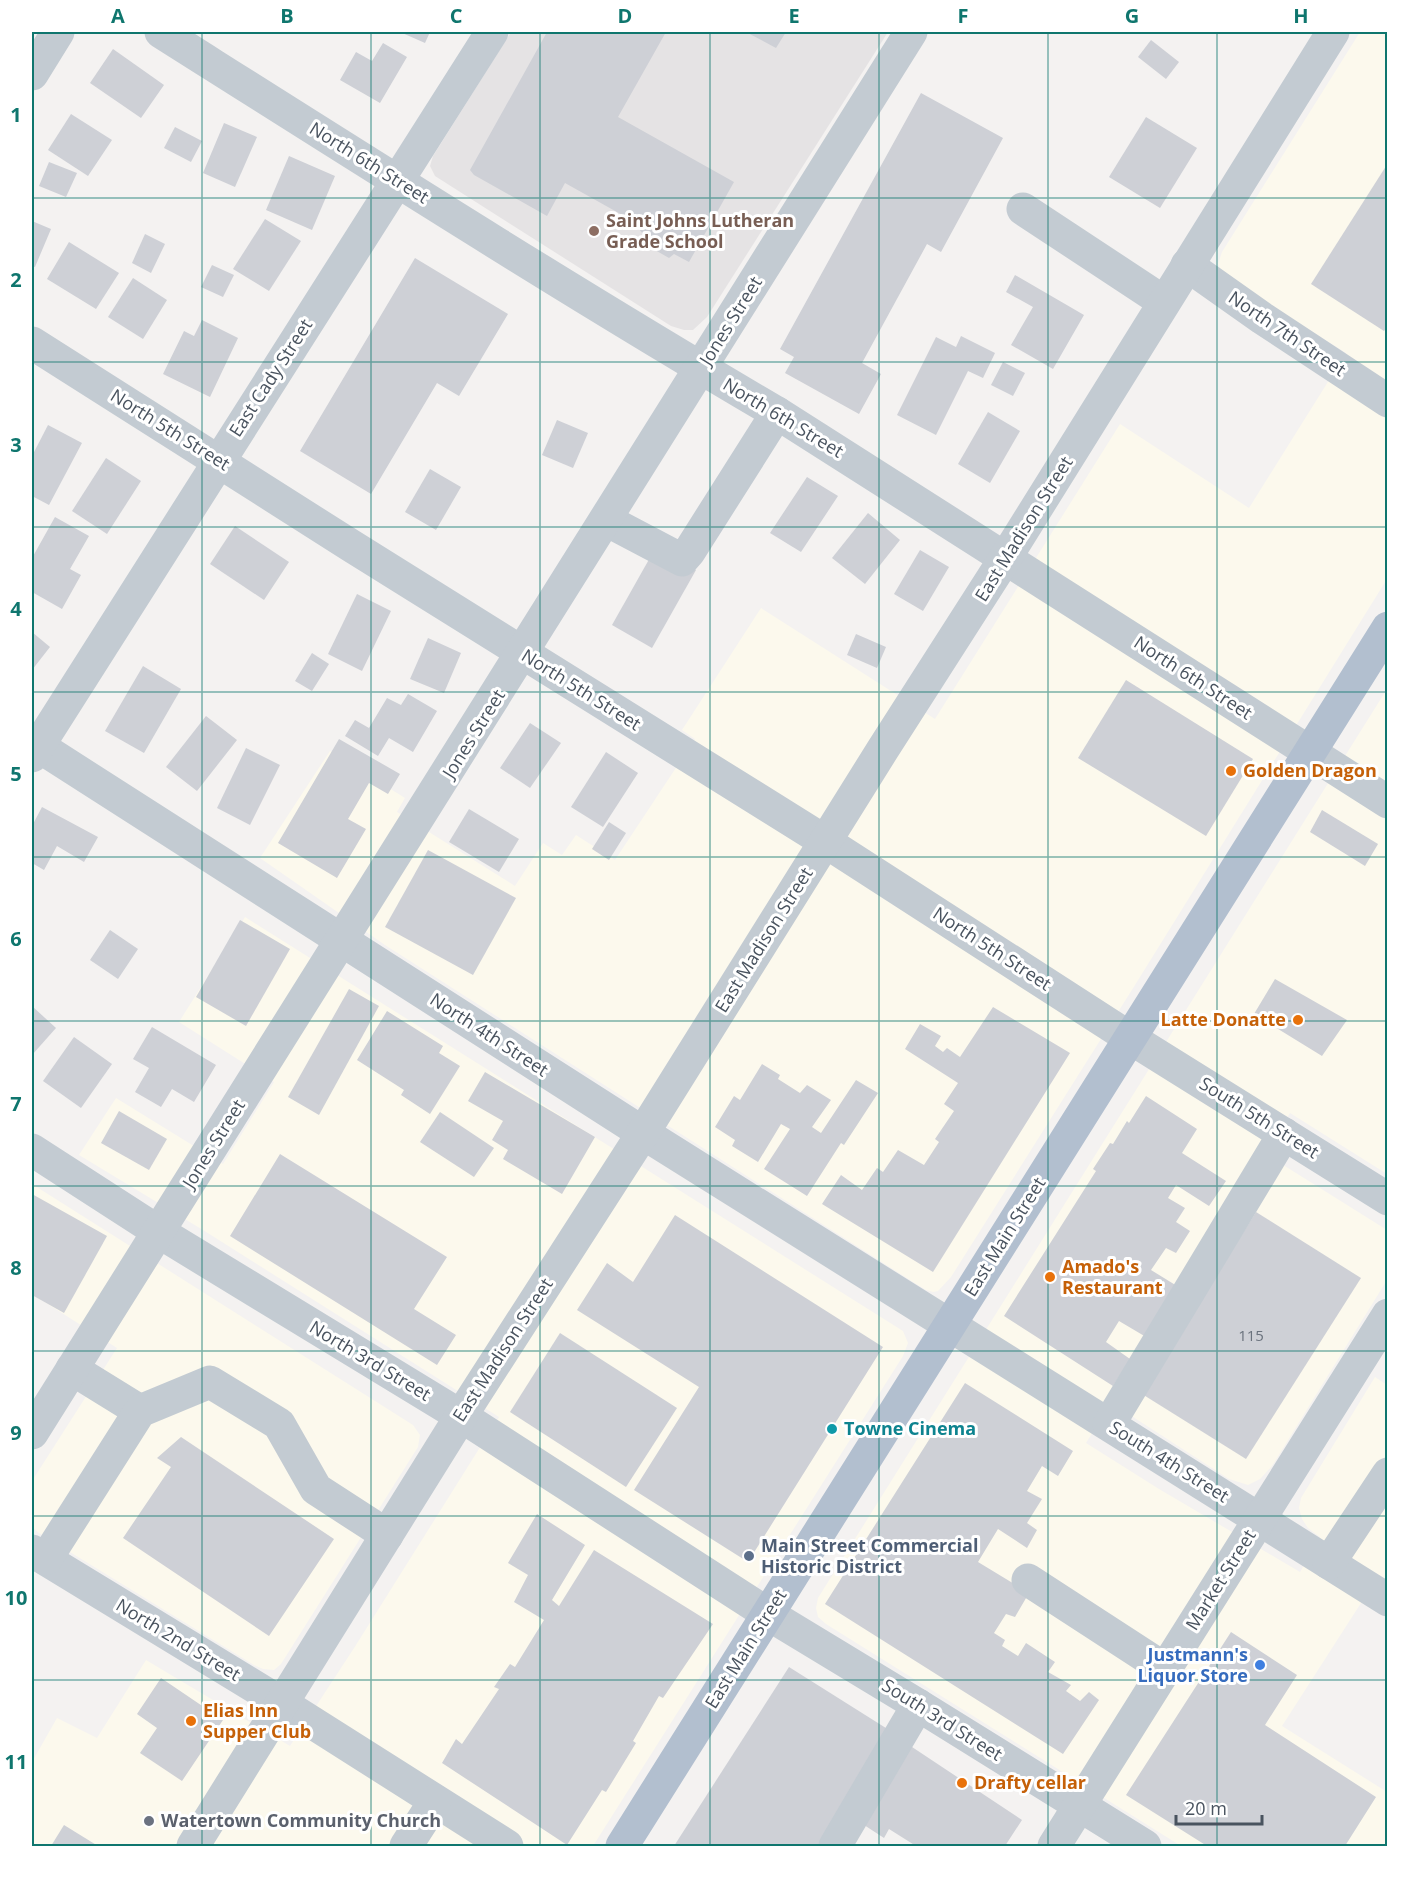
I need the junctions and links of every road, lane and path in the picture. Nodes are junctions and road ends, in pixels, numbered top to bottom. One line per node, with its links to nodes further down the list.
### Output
1 (58, 32): 6 (street)
2 (161, 32): 7 (street, North 6th Street)
3 (492, 32): 7 (street, East Cady Street)
4 (911, 32): 12 (street, Jones Street)
5 (1333, 32): 9 (street, East Madison Street)
6 (32, 74)
7 (397, 181): 12 (street, North 6th Street); 15 (street, East Cady Street)
8 (1023, 209): 10 (street)
9 (1187, 265): 10 (street, East Madison Street); 13 (street, North 7th Street)
10 (1164, 302): 17 (street, East Madison Street)
11 (32, 342): 15 (street, North 5th Street)
12 (702, 369): 14 (street, North 6th Street); 16 (street, Jones Street)
13 (1388, 401)
14 (777, 413): 16 (street); 17 (street, North 6th Street)
15 (218, 461): 19 (street, North 5th Street); 20 (street, East Cady Street)
16 (606, 520): 19 (street, Jones Street)
17 (1006, 557): 21 (street, North 6th Street); 23 (street, East Madison Street)
18 (1388, 628): 21 (main road, East Main Street)
19 (524, 654): 23 (street, North 5th Street); 24 (street, Jones Street)
20 (34, 748): 24 (street, North 4th Street)
21 (1309, 753): 22 (street, North 6th Street); 25 (main road, East Main Street)
22 (1388, 802)
23 (826, 842): 25 (street, North 5th Street); 26 (street, East Madison Street)
24 (342, 941): 26 (street, North 4th Street); 30 (street, Jones Street)
25 (1130, 1038): 27 (street, South 5th Street); 32 (main road, East Main Street)
26 (643, 1133): 32 (street, North 4th Street); 35 (street, East Madison Street)
27 (1284, 1134): 29 (street, South 5th Street); 36 (street)
28 (32, 1150): 30 (street, North 3rd Street)
29 (1388, 1199)
30 (159, 1232): 33 (street, Jones Street); 35 (street, North 3rd Street)
31 (1388, 1315): 39 (street, Market Street)
32 (950, 1324): 36 (street, South 4th Street); 45 (main road, East Main Street)
33 (72, 1370): 34 (street); 37 (street, Jones Street)
34 (140, 1411): 40 (street); 41 (street)
35 (460, 1416): 40 (street, East Madison Street); 45 (street, North 3rd Street)
36 (1109, 1424): 39 (street, South 4th Street)
37 (32, 1433)
38 (1388, 1474): 42 (street)
39 (1259, 1519): 42 (street, South 4th Street); 46 (street, Market Street)
40 (387, 1535): 47 (street, East Madison Street)
41 (39, 1555): 47 (street, North 2nd Street)
42 (1329, 1563): 44 (street, South 4th Street)
43 (1028, 1580): 46 (street)
44 (1388, 1600)
45 (768, 1614): 48 (street, South 3rd Street); 54 (main road, East Main Street)
46 (1165, 1669): 50 (street, Market Street)
47 (283, 1704): 49 (street, North 2nd Street); 51 (street, East Madison Street)
48 (918, 1705): 50 (street, South 3rd Street); 55 (street)
49 (435, 1801): 52 (street); 53 (street, North 2nd Street)
50 (1081, 1806): 56 (street, Market Street); 57 (street, South 3rd Street)
51 (193, 1846)
52 (406, 1846)
53 (507, 1846)
54 (622, 1846)
55 (836, 1846)
56 (1054, 1846)
57 (1145, 1846)

